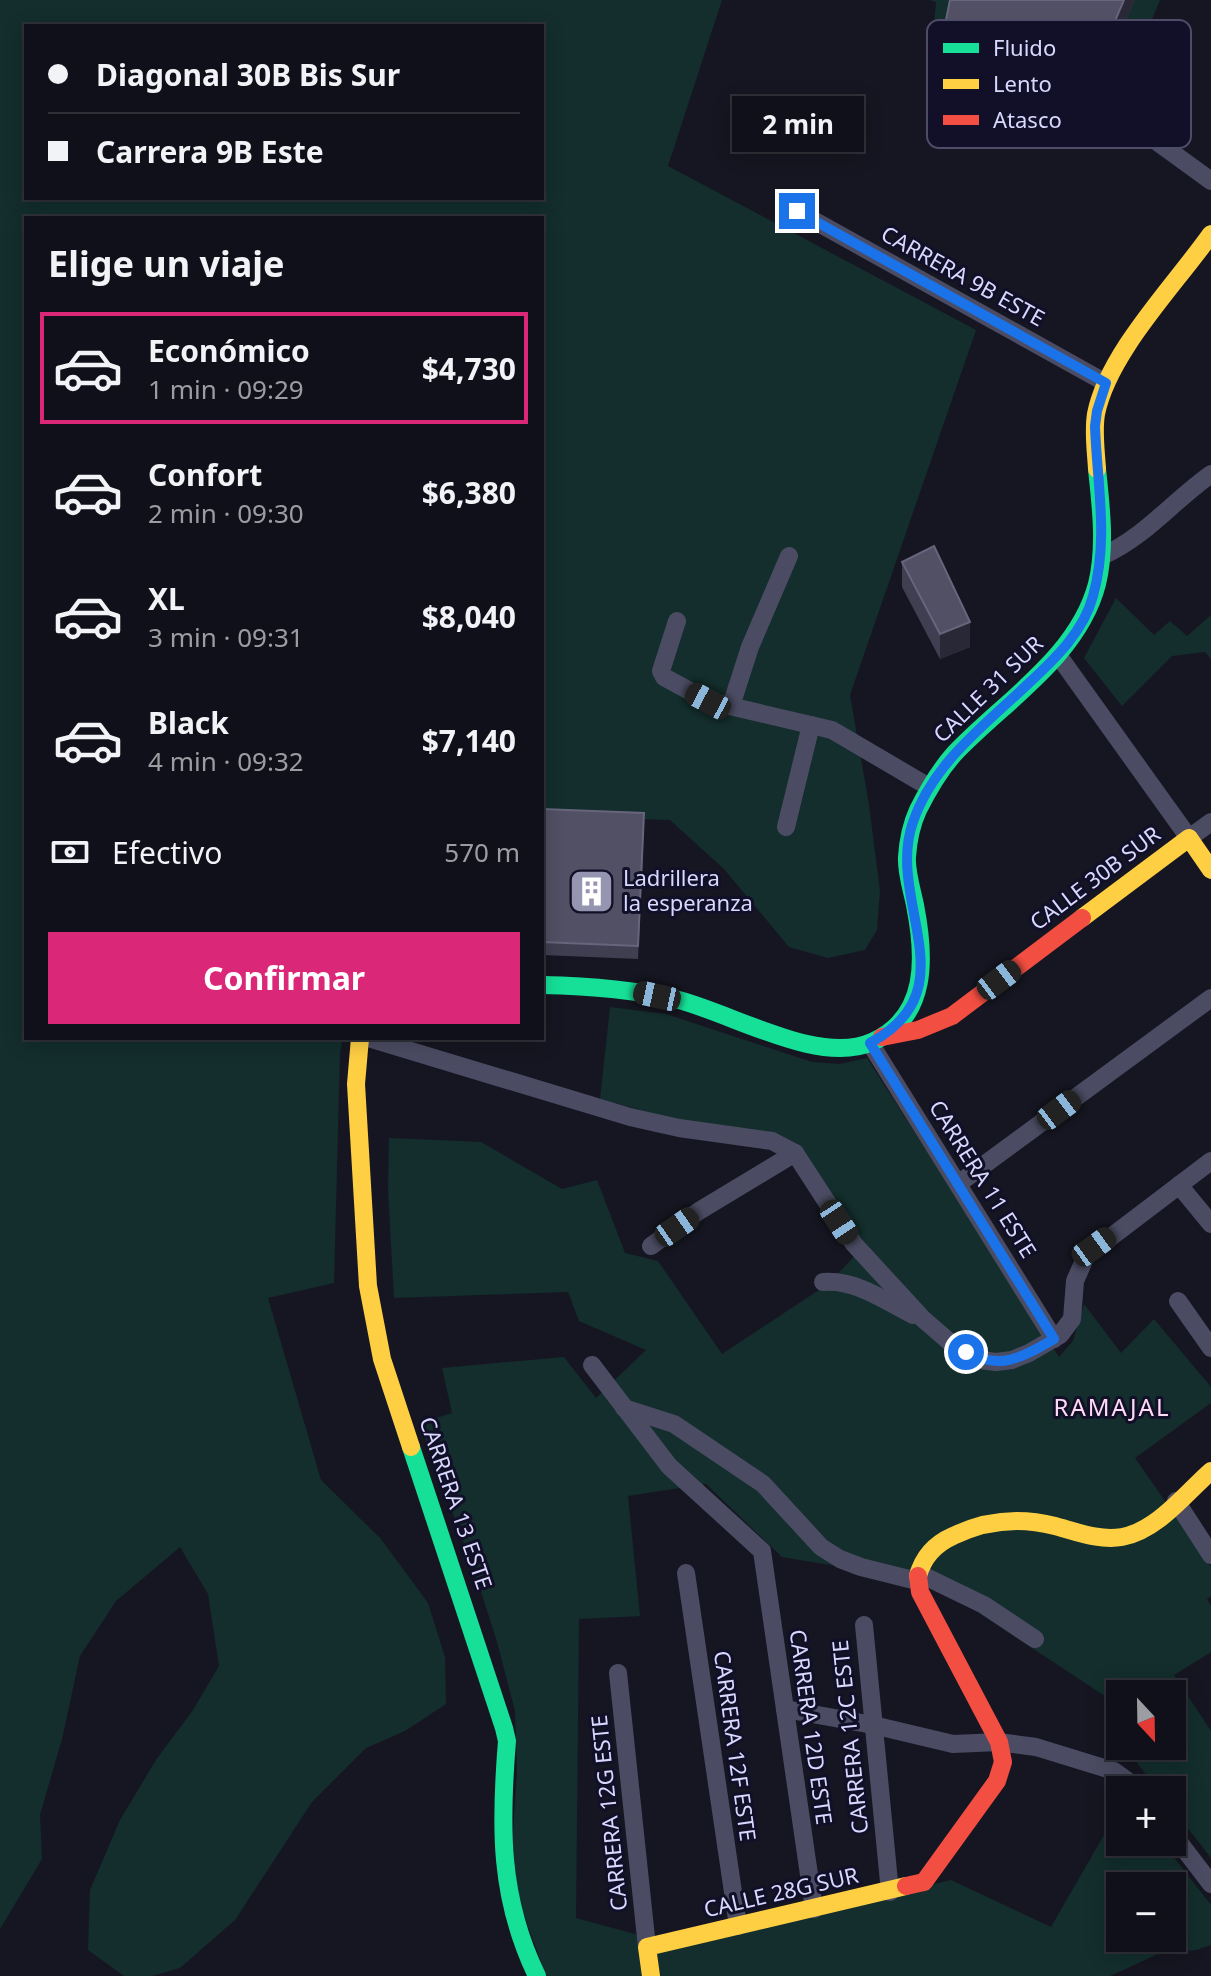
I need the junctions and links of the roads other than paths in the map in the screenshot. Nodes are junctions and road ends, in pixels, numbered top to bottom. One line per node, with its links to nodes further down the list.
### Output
1 (1166, 148): 2 (street)
2 (1211, 181)
3 (797, 211): 5 (street, CARRERA 9B ESTE)
4 (1211, 234): 5 (main road, CALLE 31 SUR)
5 (1106, 383): 8 (main road, CALLE 31 SUR)
6 (1211, 474): 8 (street)
7 (789, 556): 11 (street)
8 (1102, 556): 10 (main road, CALLE 31 SUR)
9 (677, 621): 11 (street)
10 (1058, 655): 13 (main road, CALLE 31 SUR); 16 (street)
11 (731, 706): 12 (street)
12 (811, 725): 13 (street); 15 (street)
13 (929, 787): 22 (main road, CALLE 31 SUR)
14 (1211, 822): 16 (street, CALLE 30B SUR)
15 (786, 827)
16 (1189, 838): 17 (main road); 22 (main road, CALLE 30B SUR)
17 (1211, 870)
18 (544, 985): 22 (main road)
19 (1211, 998): 25 (street)
20 (360, 1040): 54 (main road, CARRERA 13 ESTE)
21 (375, 1040): 23 (street)
22 (876, 1040): 25 (street, CARRERA 11 ESTE)
23 (795, 1153): 28 (street); 31 (street)
24 (1211, 1161): 26 (street)
25 (958, 1184): 32 (street, CARRERA 11 ESTE)
26 (1179, 1185): 27 (street); 32 (street)
27 (1211, 1224)
28 (651, 1246)
29 (823, 1282): 31 (street)
30 (1178, 1301): 33 (street)
31 (923, 1319): 32 (street)
32 (1054, 1339)
33 (1211, 1348)
34 (592, 1365): 35 (street)
35 (624, 1408): 40 (street); 44 (street, CARRERA 12D ESTE)
36 (1211, 1471): 37 (main road)
37 (1176, 1501): 38 (street); 40 (main road)
38 (1211, 1555)
39 (686, 1573): 52 (street, CARRERA 12F ESTE)
40 (917, 1577): 42 (street); 46 (main road)
41 (864, 1625): 45 (street, CARRERA 12C ESTE)
42 (1035, 1639)
43 (618, 1673): 53 (street, CARRERA 12G ESTE)
44 (785, 1709): 45 (street); 51 (street, CARRERA 12D ESTE)
45 (873, 1725): 46 (street); 50 (street, CARRERA 12C ESTE)
46 (999, 1742): 47 (street); 50 (main road, CALLE 28G SUR)
47 (1122, 1776)
48 (1186, 1851): 49 (street)
49 (1211, 1884)
50 (890, 1892): 51 (main road, CALLE 28G SUR)
51 (814, 1909): 52 (main road, CALLE 28G SUR)
52 (738, 1926): 53 (main road, CALLE 28G SUR)
53 (647, 1947): 55 (main road)
54 (537, 1976)
55 (651, 1976)

